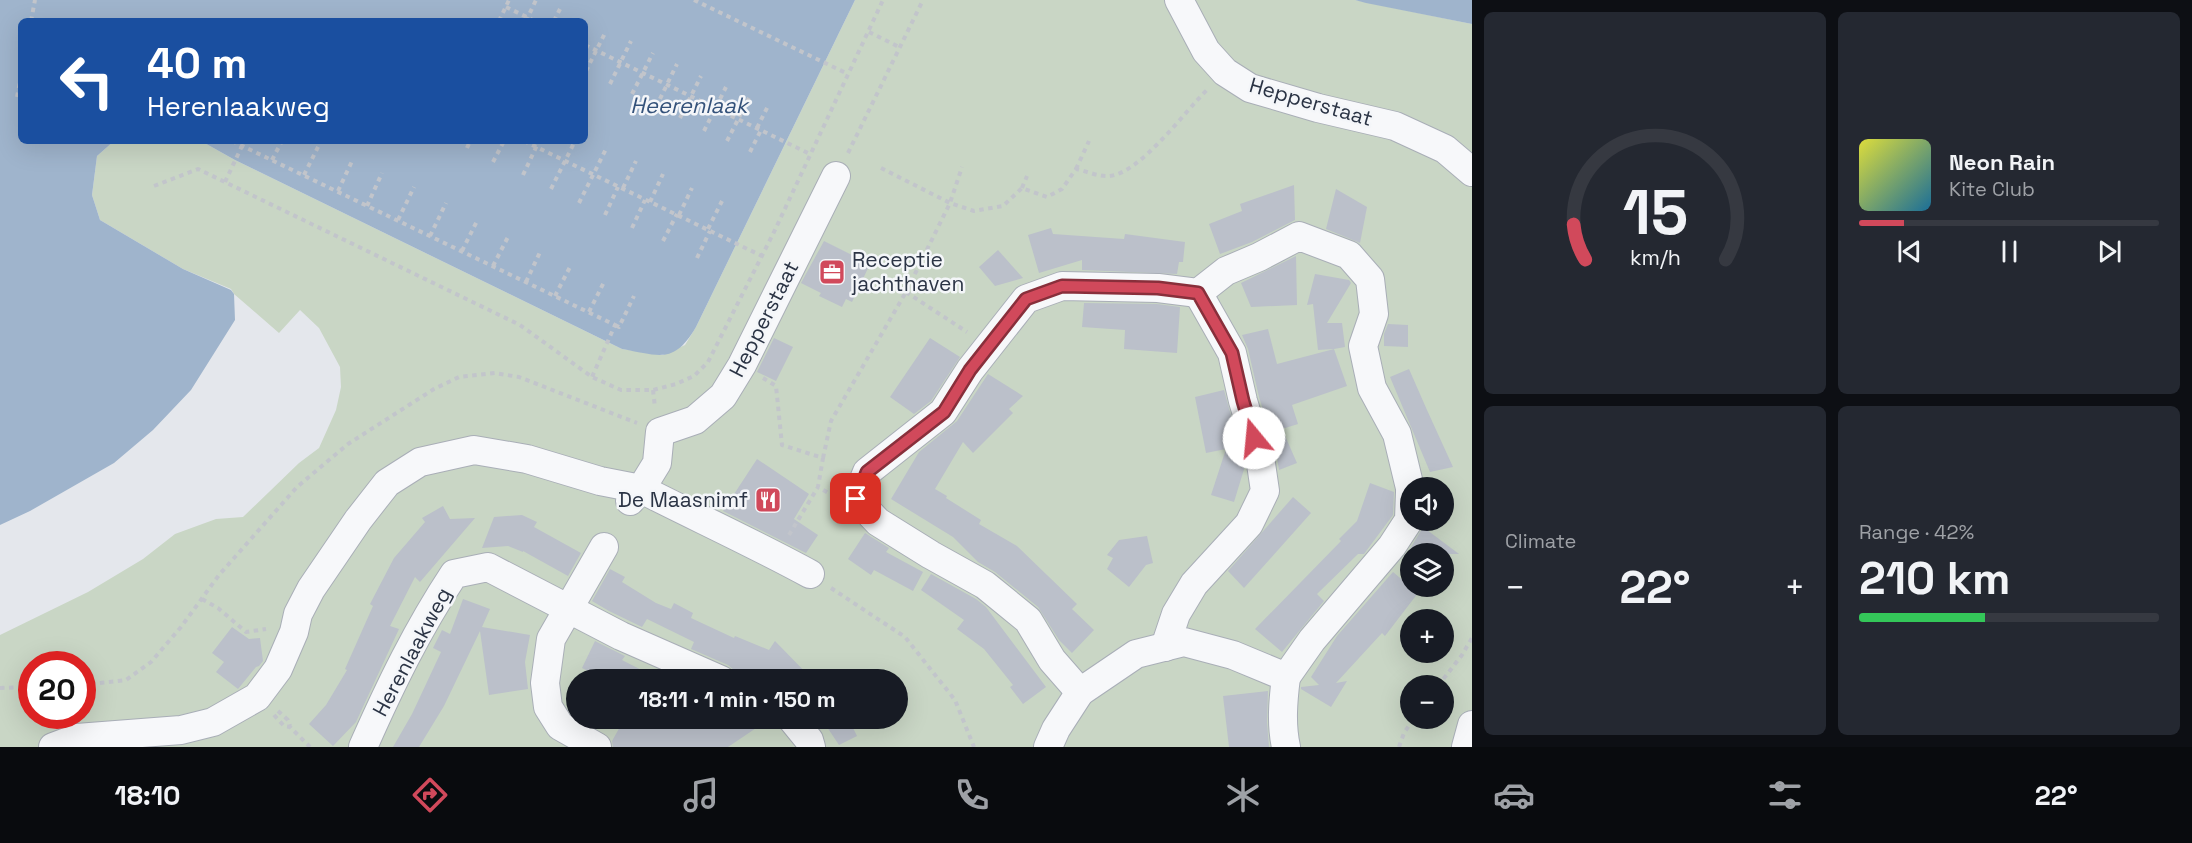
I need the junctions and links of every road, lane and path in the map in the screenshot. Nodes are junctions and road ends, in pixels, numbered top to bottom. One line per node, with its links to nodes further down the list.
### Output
1 (35, 0): 10 (path)
2 (509, 0): 8 (path)
3 (536, 0): 13 (path)
4 (694, 0): 27 (path)
5 (883, 0): 16 (path)
6 (923, 0): 18 (path)
7 (1179, 0): 25 (lane, Hepperstaat)
8 (506, 7): 11 (path); 12 (path)
9 (560, 9): 14 (path)
10 (32, 18)
11 (500, 18)
12 (525, 18)
13 (527, 18)
14 (556, 18)
15 (606, 31): 20 (path)
16 (868, 32): 18 (path); 27 (path)
17 (631, 41): 22 (path)
18 (899, 46): 71 (path)
19 (588, 47): 20 (path)
20 (596, 51): 22 (path); 24 (path)
21 (653, 53): 26 (path)
22 (620, 63): 26 (path); 29 (path)
23 (677, 64): 30 (path)
24 (588, 68)
25 (1225, 72): 65 (path); 66 (lane, Hepperstaat)
26 (643, 73): 30 (path); 33 (path)
27 (848, 74): 58 (path)
28 (701, 75): 34 (path)
29 (610, 84)
30 (667, 85): 34 (path); 38 (path)
31 (726, 87): 39 (path)
32 (18, 92): 35 (path)
33 (632, 94)
34 (691, 96): 39 (path); 40 (path)
35 (17, 97)
36 (749, 98): 41 (path)
37 (768, 106): 42 (path)
38 (656, 107)
39 (715, 108): 41 (path); 43 (path)
40 (680, 118)
41 (738, 119): 42 (path); 44 (path)
42 (759, 129): 57 (path); 58 (path)
43 (704, 130)
44 (727, 141)
45 (1089, 141): 65 (path)
46 (238, 144): 54 (path)
47 (281, 144): 60 (path)
48 (320, 144): 69 (path)
49 (469, 144): 56 (path)
50 (502, 144): 62 (path)
51 (530, 144): 94 (path)
52 (538, 144): 70 (path)
53 (573, 144): 78 (path)
54 (242, 146): 60 (path); 73 (path)
55 (607, 147): 82 (path)
56 (467, 148)
57 (750, 152)
58 (810, 154): 94 (path)
59 (353, 159): 79 (path)
60 (273, 160): 69 (path)
61 (636, 161): 85 (path)
62 (493, 162)
63 (962, 167): 83 (path)
64 (881, 168): 83 (path)
65 (1076, 169): 77 (path)
66 (1472, 172)
67 (382, 173): 84 (path)
68 (663, 174): 88 (path)
69 (304, 175): 79 (path)
70 (523, 175)
71 (836, 176): 107 (lane, Hepperstaat)
72 (1027, 176): 77 (path)
73 (225, 182): 74 (path); 108 (path)
74 (154, 186)
75 (414, 187): 87 (path)
76 (692, 188): 91 (path)
77 (1022, 188): 83 (path)
78 (551, 189)
79 (338, 191): 84 (path)
80 (722, 201): 95 (path)
81 (446, 203): 90 (path)
82 (579, 203)
83 (950, 203): 100 (path)
84 (367, 206): 87 (path)
85 (605, 215)
86 (478, 219): 93 (path)
87 (398, 220): 90 (path)
88 (632, 228)
89 (509, 235): 97 (path)
90 (430, 236): 93 (path)
91 (663, 241)
92 (541, 250): 99 (path)
93 (462, 251): 97 (path)
94 (762, 256): 108 (path)
95 (697, 258)
96 (571, 265): 102 (path)
97 (494, 266): 99 (path)
98 (605, 280): 104 (path)
99 (526, 282): 102 (path)
100 (906, 292): 105 (path); 109 (path)
101 (1198, 293): 110 (lane); 122 (lane); 128 (lane)
102 (555, 296): 104 (path)
103 (634, 296): 106 (path)
104 (589, 312): 106 (path)
105 (945, 318)
106 (615, 325): 108 (path)
107 (742, 366): 109 (path); 113 (lane, Hepperstaat)
108 (592, 377)
109 (823, 458): 111 (path)
110 (1407, 477)
111 (818, 487): 112 (path); 116 (path)
112 (826, 491)
113 (636, 495): 116 (lane); 120 (lane)
114 (1402, 531): 125 (lane)
115 (604, 547): 119 (lane)
116 (776, 555): 117 (lane)
117 (810, 574): 138 (path)
118 (202, 599): 120 (path)
119 (569, 609): 123 (lane, Herenlaakweg); 135 (lane, Herenlaakweg); 136 (lane)
120 (294, 632): 133 (lane)
121 (1472, 638): 124 (path)
122 (1165, 647): 125 (lane); 128 (lane)
123 (696, 669)
124 (1447, 675)
125 (1286, 677): 140 (lane)
126 (18, 687): 127 (path)
127 (0, 688)
128 (1080, 692): 139 (lane)
129 (1472, 725): 142 (lane)
130 (284, 726): 134 (path)
131 (799, 729): 137 (lane)
132 (1407, 729): 141 (path)
133 (53, 747)
134 (310, 747)
135 (363, 747)
136 (597, 747)
137 (811, 747)
138 (974, 747)
139 (1048, 747)
140 (1286, 747)
141 (1400, 747)
142 (1466, 747)

